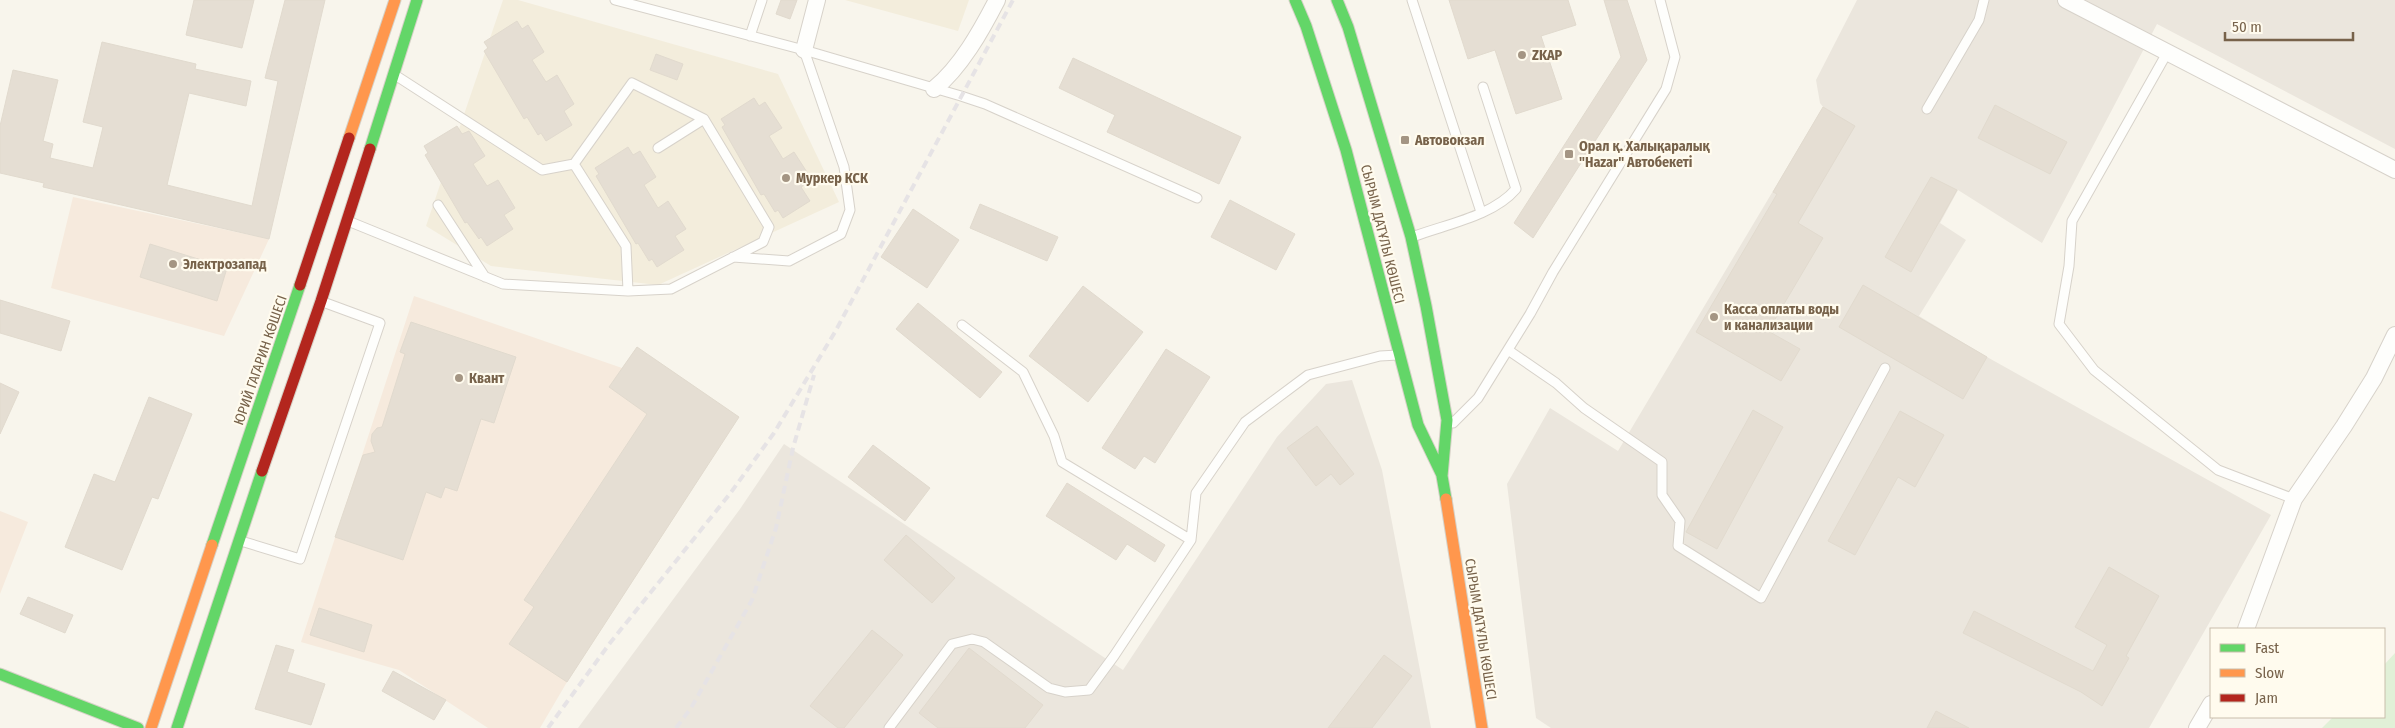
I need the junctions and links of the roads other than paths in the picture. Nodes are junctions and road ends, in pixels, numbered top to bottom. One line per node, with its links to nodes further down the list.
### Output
1 (395, 0): 27 (main road, ЮРИЙ ГАГАРИН КӨШЕСІ)
2 (417, 0): 16 (main road, ЮРИЙ ГАГАРИН КӨШЕСІ)
3 (615, 0): 13 (lane)
4 (762, 0): 13 (lane)
5 (817, 0): 14 (street)
6 (997, 0): 18 (street)
7 (1294, 0): 36 (main road, СЫРЫМ ДАТҰЛЫ КӨШЕСІ)
8 (1337, 0): 28 (main road, СЫРЫМ ДАТҰЛЫ КӨШЕСІ)
9 (1412, 0): 26 (lane)
10 (1660, 0): 35 (lane)
11 (1984, 0): 19 (lane)
12 (2066, 0): 15 (street)
13 (750, 36): 14 (lane)
14 (804, 50): 18 (lane); 29 (lane)
15 (2167, 53): 23 (street); 40 (lane)
16 (393, 74): 22 (lane); 27 (main road, ЮРИЙ ГАГАРИН КӨШЕСІ)
17 (1483, 87): 26 (lane)
18 (934, 89): 24 (lane)
19 (1927, 109)
20 (704, 118): 21 (lane); 22 (lane); 29 (lane)
21 (658, 148)
22 (574, 164): 31 (lane)
23 (2395, 170)
24 (1198, 198)
25 (438, 205): 30 (lane)
26 (1482, 212): 28 (lane)
27 (336, 214): 30 (lane); 32 (main road, ЮРИЙ ГАГАРИН КӨШЕСІ); 47 (main road, ЮРИЙ ГАГАРИН КӨШЕСІ)
28 (1411, 237): 38 (main road, СЫРЫМ ДАТҰЛЫ КӨШЕСІ)
29 (732, 258): 31 (lane)
30 (485, 277): 31 (lane)
31 (628, 291)
32 (321, 301): 41 (main road, ЮРИЙ ГАГАРИН КӨШЕСІ); 41 (lane)
33 (962, 325): 42 (lane)
34 (2395, 335): 40 (street)
35 (1508, 350): 37 (lane); 38 (lane)
36 (1398, 355): 39 (main road, СЫРЫМ ДАТҰЛЫ КӨШЕСІ); 42 (lane)
37 (1884, 368)
38 (1446, 430): 39 (main road, СЫРЫМ ДАТҰЛЫ КӨШЕСІ)
39 (1442, 476): 50 (main road, СЫРЫМ ДАТҰЛЫ КӨШЕСІ)
40 (2294, 499): 43 (street)
41 (238, 540): 48 (main road, ЮРИЙ ГАГАРИН КӨШЕСІ)
42 (1191, 540): 49 (lane)
43 (2246, 628)
44 (0, 674): 46 (main road)
45 (2210, 706): 51 (street)
46 (138, 728)
47 (152, 728)
48 (177, 728)
49 (889, 728)
50 (1482, 728)
51 (2197, 728)

